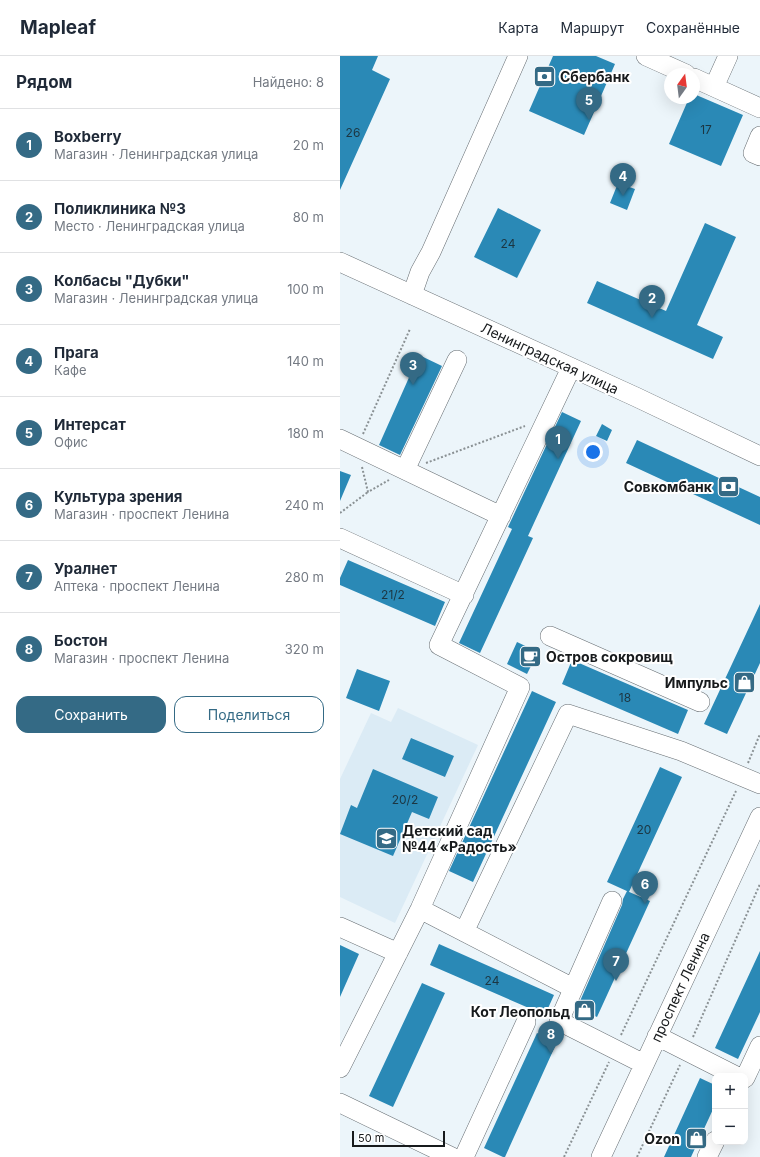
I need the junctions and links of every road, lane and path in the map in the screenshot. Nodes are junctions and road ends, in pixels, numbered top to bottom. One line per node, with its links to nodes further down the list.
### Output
1 (518, 56): 11 (street)
2 (646, 56): 4 (street)
3 (728, 56): 6 (street)
4 (673, 68)
5 (700, 81): 6 (street)
6 (714, 87): 7 (street)
7 (760, 108)
8 (760, 136): 9 (street)
9 (760, 156)
10 (340, 262): 11 (street, Ленинградская улица)
11 (412, 295): 14 (street, Ленинградская улица)
12 (410, 330): 17 (path)
13 (457, 360): 19 (street)
14 (572, 368): 15 (street); 18 (street, Ленинградская улица)
15 (547, 418): 19 (path); 22 (street)
16 (340, 439): 17 (street)
17 (357, 448): 19 (street); 20 (path)
18 (760, 456)
19 (405, 470): 20 (path); 22 (street)
20 (368, 492): 21 (path)
21 (340, 513)
22 (501, 516): 24 (street)
23 (340, 538): 24 (street)
24 (464, 595): 33 (street)
25 (550, 636): 26 (street)
26 (700, 702)
27 (760, 734): 28 (path)
28 (742, 776): 29 (street); 35 (street); 40 (path)
29 (760, 784)
30 (760, 817): 39 (street, проспект Ленина)
31 (760, 884): 41 (path)
32 (612, 901): 37 (street)
33 (420, 909): 35 (street); 36 (street)
34 (340, 927): 36 (street)
35 (464, 932): 37 (street)
36 (398, 953): 44 (street)
37 (573, 988): 40 (street)
38 (526, 1022): 50 (street)
39 (657, 1036): 41 (street); 43 (street, проспект Ленина)
40 (614, 1050): 43 (street); 51 (path)
41 (687, 1051): 45 (street); 53 (path)
42 (759, 1052): 46 (street)
43 (644, 1064): 52 (street, проспект Ленина)
44 (340, 1068)
45 (730, 1073)
46 (748, 1073)
47 (340, 1103): 49 (street)
48 (713, 1145): 54 (street)
49 (452, 1157)
50 (464, 1157)
51 (564, 1157)
52 (601, 1157)
53 (636, 1157)
54 (707, 1157)

